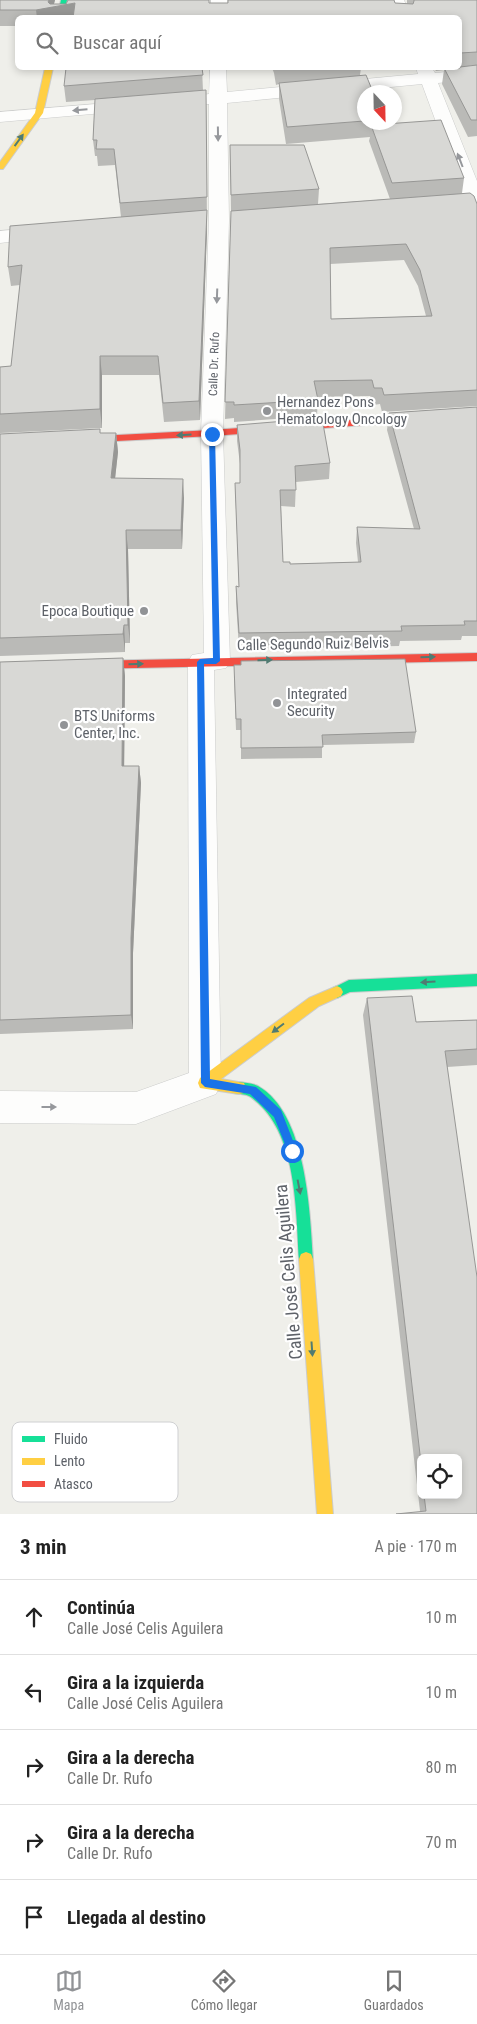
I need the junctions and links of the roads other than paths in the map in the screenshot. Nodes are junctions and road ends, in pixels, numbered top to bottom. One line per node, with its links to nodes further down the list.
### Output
1 (64, 0): 4 (street)
2 (219, 0): 5 (street)
3 (396, 0): 6 (street)
4 (61, 15)
5 (219, 15)
6 (402, 15)
7 (49, 70): 14 (street)
8 (218, 70): 11 (street, Calle Dr. Rufo)
9 (426, 73): 10 (street); 11 (street); 18 (street, one-way to 9)
10 (477, 74)
11 (218, 99): 12 (street); 22 (street, Calle Dr. Rufo, one-way to 22)
12 (178, 102)
13 (148, 104): 14 (street, one-way to 14)
14 (39, 113): 15 (street); 16 (street, one-way to 14)
15 (0, 117)
16 (0, 167)
17 (456, 203): 18 (street)
18 (476, 203)
19 (60, 232): 20 (street)
20 (0, 237)
21 (477, 414): 22 (street)
22 (212, 434): 23 (street, one-way to 23); 25 (street, Calle Dr. Rufo)
23 (68, 440)
24 (477, 656): 25 (street, Calle Segundo Ruiz Belvis, one-way to 24)
25 (208, 661): 26 (street, Calle Segundo Ruiz Belvis, one-way to 25); 28 (street, Calle Dr. Rufo)
26 (76, 666)
27 (477, 980): 28 (street, one-way to 28)
28 (205, 1083): 29 (street, one-way to 28); 30 (street, Calle José Celis Aguilera, one-way to 30)
29 (0, 1107)
30 (325, 1514)

